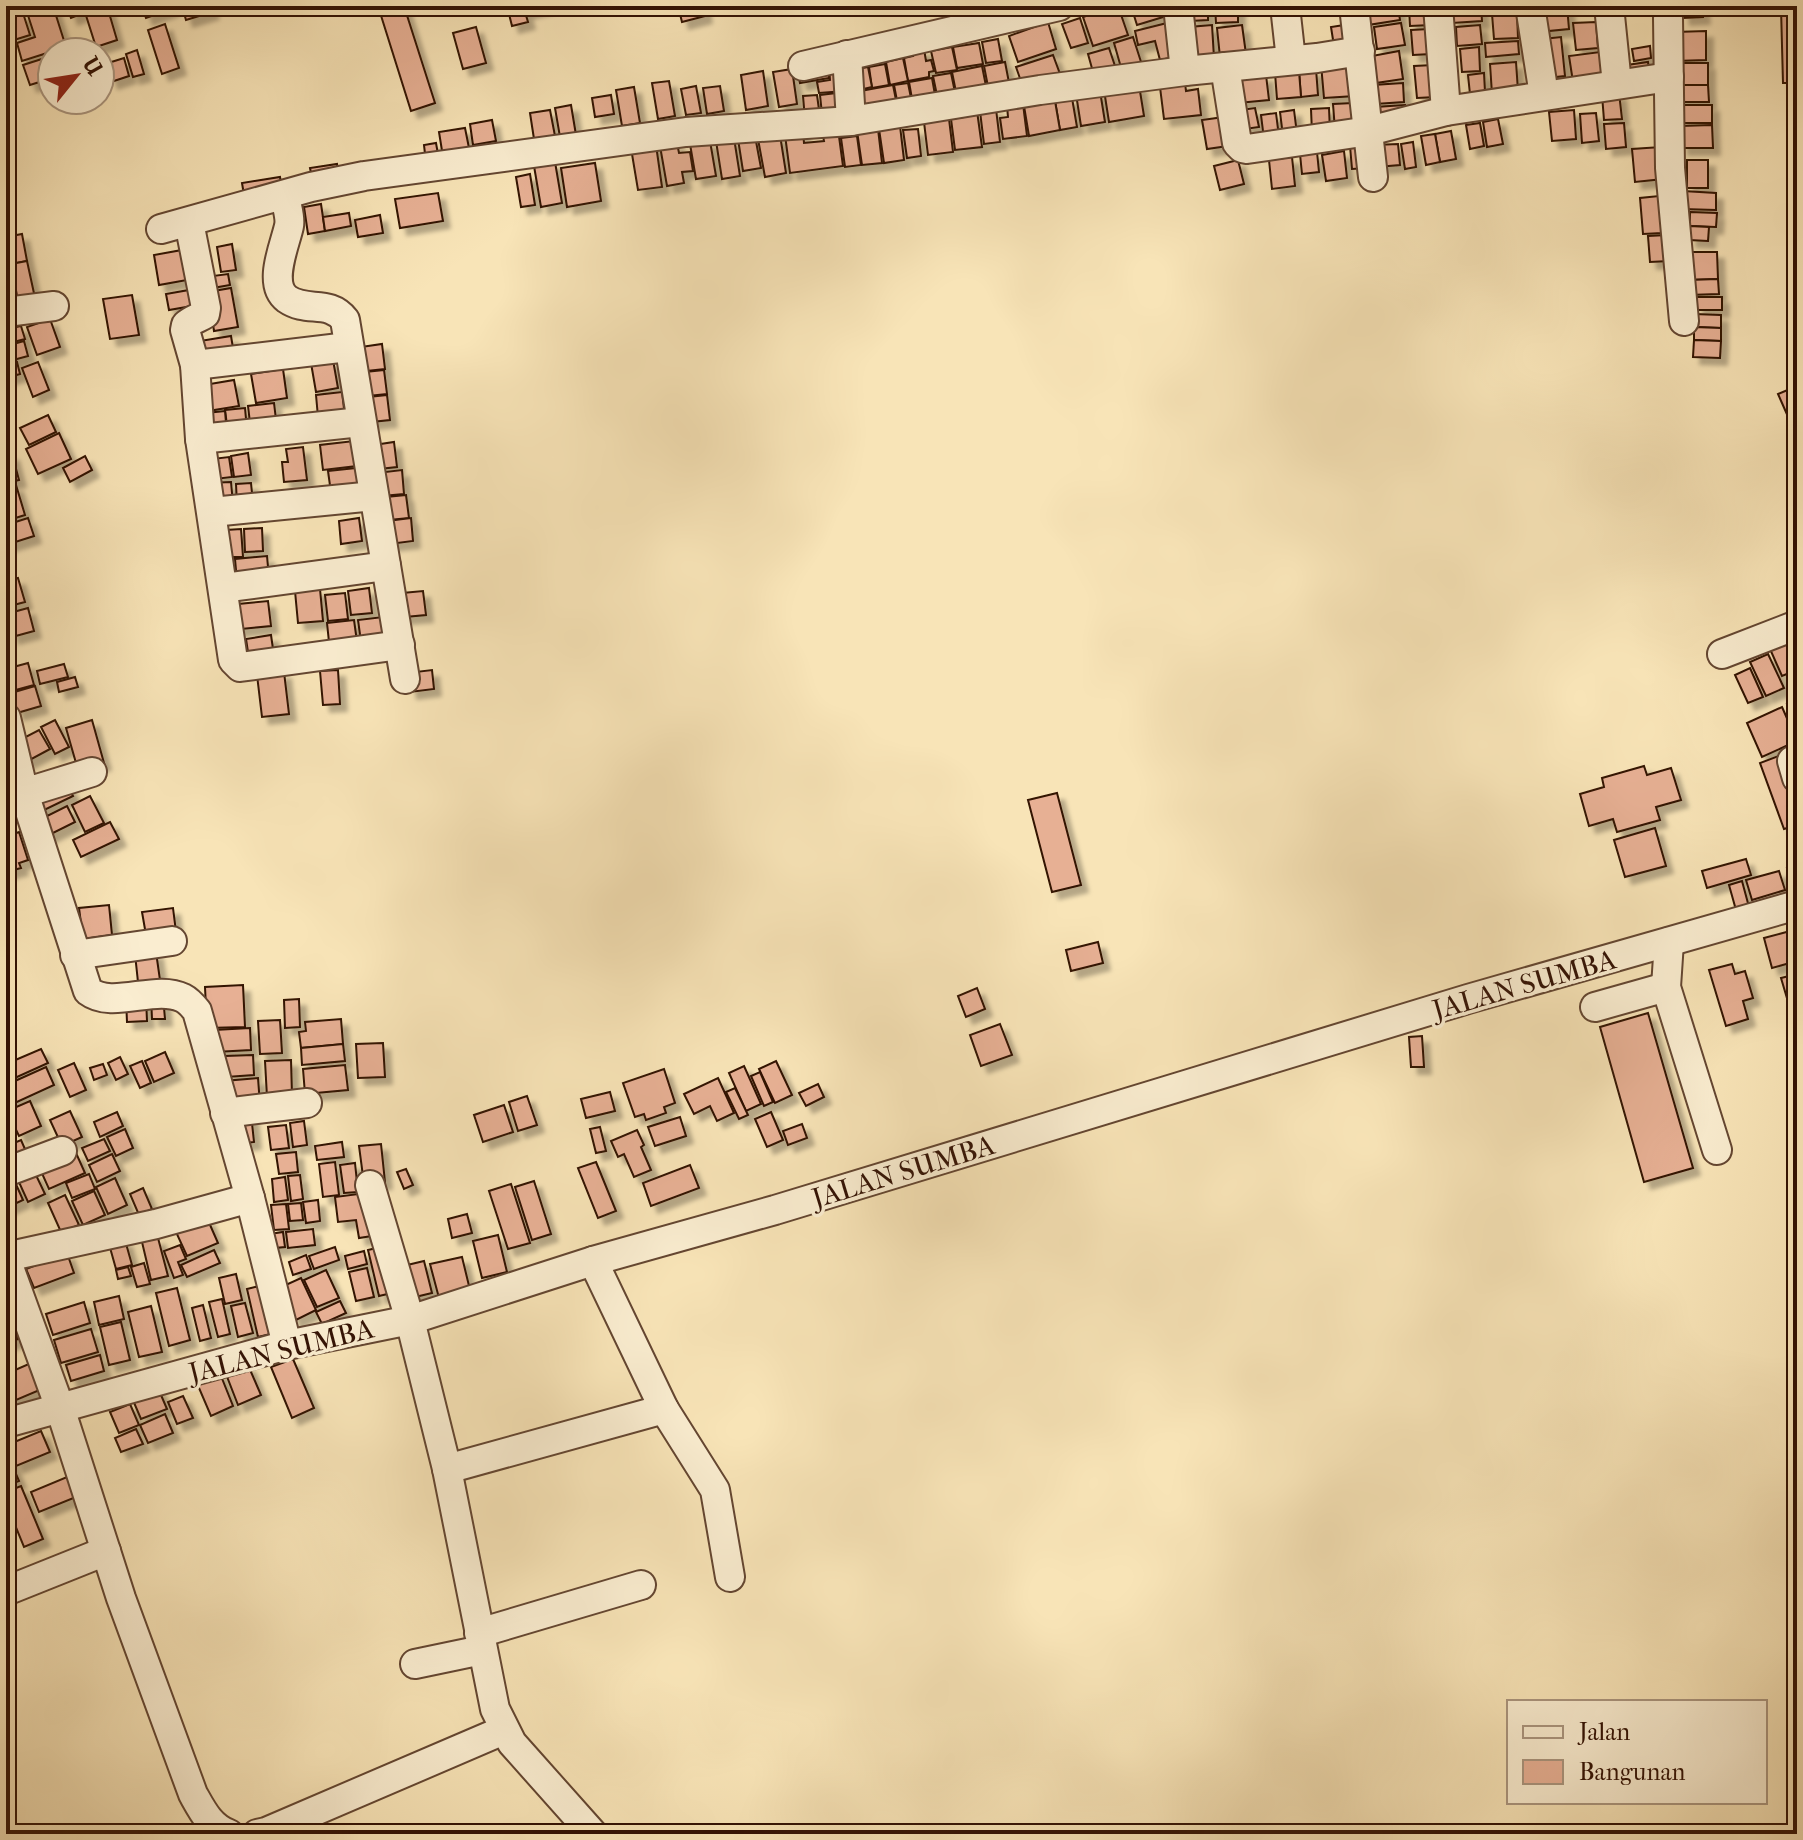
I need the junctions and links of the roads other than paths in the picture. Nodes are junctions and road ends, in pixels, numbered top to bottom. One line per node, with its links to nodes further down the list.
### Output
1 (1059, 6): 10 (street)
2 (1178, 6): 14 (street)
3 (1285, 6): 11 (street)
4 (1354, 6): 9 (street)
5 (1438, 6): 18 (street)
6 (1530, 6): 17 (street)
7 (1609, 6): 16 (street)
8 (1668, 18): 15 (street)
9 (1360, 51): 11 (street); 20 (street)
10 (847, 55): 12 (street); 19 (street)
11 (1291, 60): 13 (street)
12 (803, 66)
13 (1225, 67): 14 (street); 20 (street)
14 (1185, 71): 19 (street)
15 (1669, 77): 16 (street); 27 (street)
16 (1617, 84): 17 (street)
17 (1544, 95): 18 (street)
18 (1446, 111): 20 (street)
19 (851, 121): 22 (street)
20 (1369, 131): 21 (street)
21 (1373, 177)
22 (285, 195): 23 (street); 28 (street)
23 (189, 222): 24 (street); 29 (street)
24 (161, 229)
25 (54, 306): 26 (street)
26 (6, 312)
27 (1684, 321)
28 (348, 347): 29 (street); 30 (street)
29 (195, 365): 31 (street)
30 (361, 422): 31 (street); 32 (street)
31 (200, 439): 33 (street)
32 (374, 496): 33 (street); 34 (street)
33 (212, 512): 35 (street)
34 (386, 566): 35 (street); 37 (street)
35 (223, 588): 37 (street)
36 (1797, 625): 38 (street)
37 (400, 645): 39 (street)
38 (1722, 654)
39 (405, 679)
40 (6, 718): 42 (street)
41 (92, 772): 42 (street)
42 (15, 796): 46 (street)
43 (1797, 905): 45 (street, JALAN SUMBA)
44 (172, 941): 46 (street)
45 (1669, 942): 47 (street); 57 (street, JALAN SUMBA)
46 (75, 955): 50 (street)
47 (1666, 987): 48 (street); 51 (street)
48 (1595, 1007)
49 (307, 1103): 50 (street)
50 (225, 1113): 55 (street)
51 (1717, 1150)
52 (62, 1151): 53 (street)
53 (6, 1172)
54 (370, 1185): 58 (street)
55 (250, 1198): 56 (street); 59 (street)
56 (6, 1258): 60 (street)
57 (593, 1261): 58 (street, JALAN SUMBA); 61 (street)
58 (410, 1320): 59 (street, JALAN SUMBA); 63 (street)
59 (287, 1345): 60 (street, JALAN SUMBA)
60 (60, 1408): 62 (street, JALAN SUMBA); 64 (street)
61 (664, 1409): 63 (street); 65 (street)
62 (6, 1423)
63 (447, 1469): 68 (street)
64 (106, 1551): 67 (street); 71 (street)
65 (730, 1577)
66 (641, 1585): 68 (street)
67 (6, 1591)
68 (481, 1641): 69 (street); 70 (street)
69 (415, 1664)
70 (504, 1730): 72 (street); 73 (street)
71 (229, 1834)
72 (257, 1834)
73 (593, 1834)

